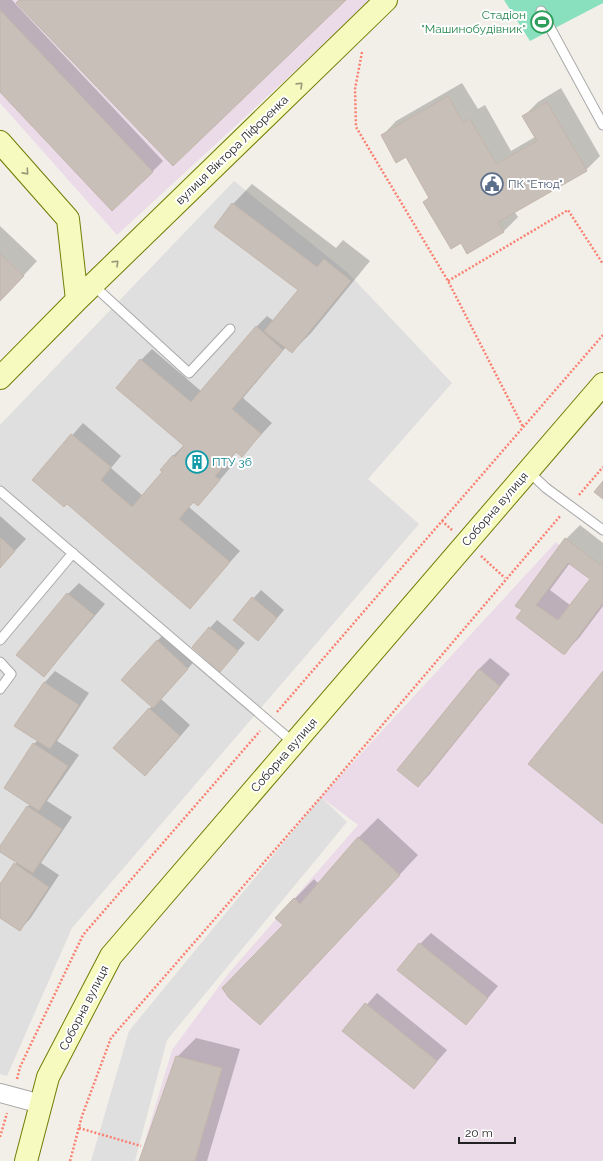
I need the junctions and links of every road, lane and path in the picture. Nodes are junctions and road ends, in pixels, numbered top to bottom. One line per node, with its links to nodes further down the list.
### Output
1 (386, 0): 3 (street, вулиця Віктора Ліфоренка)
2 (541, 11): 4 (lane)
3 (369, 18): 7 (path); 8 (street, вулиця Віктора Ліфоренка, one-way to 3)
4 (603, 125)
5 (0, 142): 8 (street, one-way to 8)
6 (603, 264): 7 (path)
7 (448, 281): 13 (path)
8 (85, 293): 9 (lane); 11 (street, вулиця Віктора Ліфоренка)
9 (230, 329)
10 (603, 335): 13 (path)
11 (0, 378)
12 (603, 384): 15 (street, Соборна вулиця)
13 (524, 427): 18 (path)
14 (603, 467): 17 (path)
15 (528, 471): 17 (lane); 24 (street, Соборна вулиця)
16 (0, 491): 20 (lane)
17 (570, 504): 19 (lane); 27 (path)
18 (442, 521)
19 (603, 530)
20 (73, 553): 21 (lane); 24 (lane)
21 (0, 640)
22 (0, 662): 23 (lane)
23 (0, 689)
24 (294, 743): 26 (street, Соборна вулиця)
25 (0, 1093): 26 (street)
26 (41, 1104): 29 (street, Соборна вулиця)
27 (79, 1128): 28 (path); 30 (path)
28 (140, 1146)
29 (26, 1161)
30 (70, 1161)

